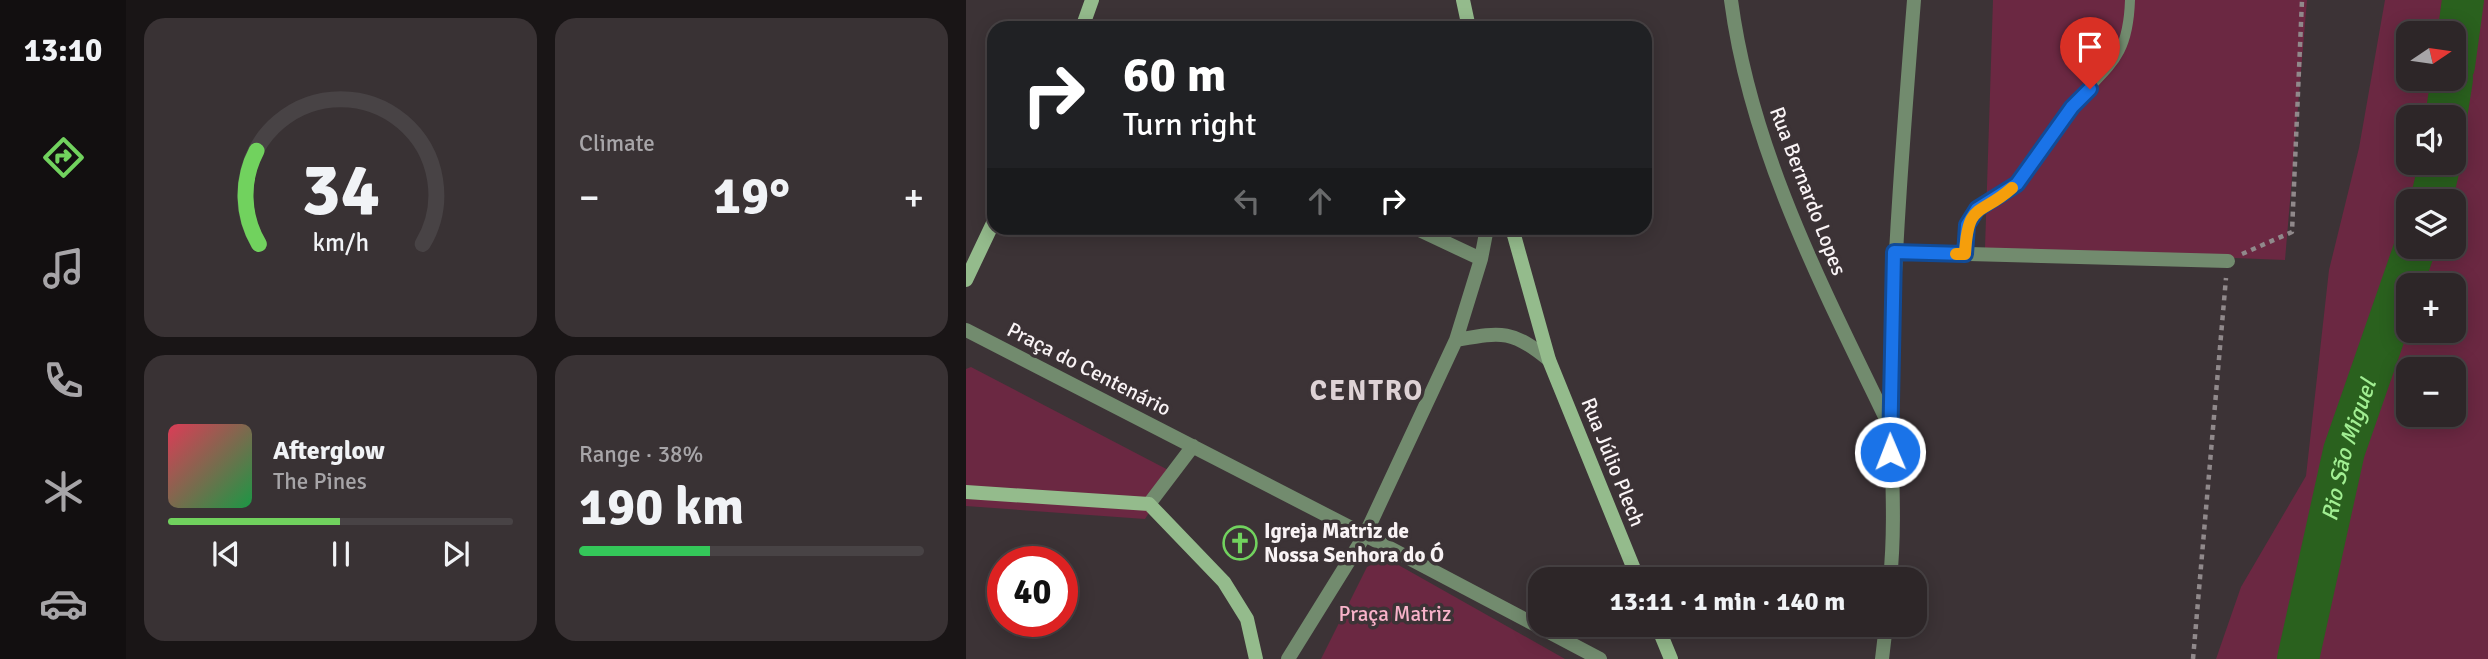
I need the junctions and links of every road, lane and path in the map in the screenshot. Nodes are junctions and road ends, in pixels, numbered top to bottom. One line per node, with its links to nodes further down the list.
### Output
1 (1092, 0): 7 (main road)
2 (1463, 0): 8 (main road)
3 (1731, 0): 21 (street, Rua Bernardo Lopes)
4 (1914, 0): 13 (street)
5 (2130, 0): 14 (lane)
6 (2302, 0): 16 (path)
7 (1085, 21)
8 (1468, 21)
9 (987, 235): 17 (main road)
10 (1430, 235): 15 (street)
11 (1486, 235): 15 (street)
12 (1514, 235): 20 (main road, Rua Júlio Plech)
13 (1894, 252): 14 (street); 21 (street)
14 (1965, 254): 16 (street)
15 (1481, 259): 19 (street)
16 (2228, 261): 35 (path)
17 (966, 280)
18 (966, 330): 22 (street, Praça do Centenário)
19 (1456, 340): 20 (street); 25 (street)
20 (1549, 360): 26 (main road, Rua Júlio Plech)
21 (1889, 426): 27 (street)
22 (1193, 446): 24 (street); 25 (street, Praça do Centenário)
23 (966, 492): 24 (main road)
24 (1149, 504): 30 (main road)
25 (1365, 535): 31 (street); 32 (street, Praça do Centenário)
26 (1633, 567)
27 (1891, 567)
28 (1662, 637): 33 (main road)
29 (1885, 637): 34 (street)
30 (1256, 659)
31 (1288, 659)
32 (1600, 659)
33 (1671, 659)
34 (1882, 659)
35 (2193, 659)

